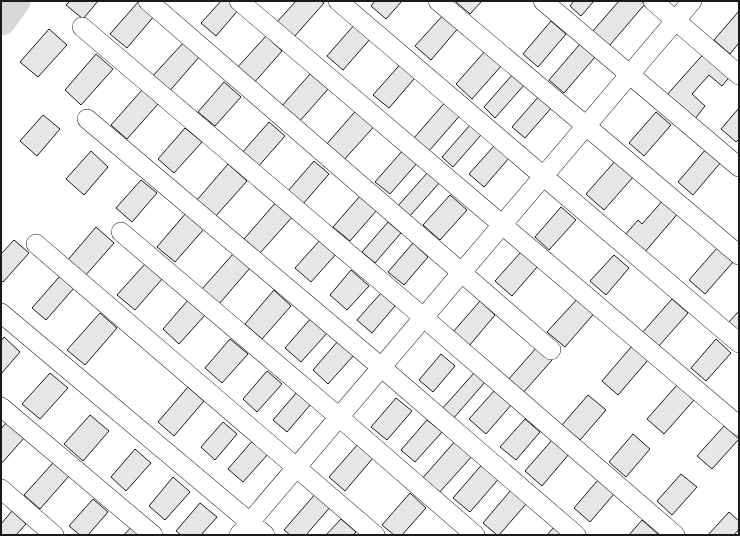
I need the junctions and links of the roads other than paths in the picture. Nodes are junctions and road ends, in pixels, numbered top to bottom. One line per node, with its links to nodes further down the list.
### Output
1 (148, 1): 20 (street)
2 (239, 1): 16 (street)
3 (338, 1): 15 (street)
4 (438, 1): 13 (street)
5 (543, 1): 10 (street)
6 (653, 1): 8 (street)
7 (692, 1): 8 (street)
8 (676, 20): 10 (street); 11 (street)
9 (82, 27): 22 (street)
10 (630, 74): 13 (street); 14 (street)
11 (739, 75)
12 (87, 119): 25 (street)
13 (586, 125): 15 (street); 19 (street)
14 (739, 167)
15 (542, 176): 16 (street); 23 (street)
16 (502, 224): 20 (street); 28 (street)
17 (121, 232): 27 (street)
18 (36, 244): 29 (street)
19 (739, 255)
20 (462, 272): 22 (street); 24 (street)
21 (1, 313): 31 (street)
22 (423, 317): 25 (street); 38 (street)
23 (739, 343)
24 (551, 350)
25 (381, 366): 27 (street); 37 (street)
26 (1, 407): 33 (street)
27 (339, 417): 29 (street); 36 (street)
28 (739, 426)
29 (296, 467): 31 (street); 35 (street)
30 (1, 490): 32 (street)
31 (244, 529): 34 (street)
32 (54, 535)
33 (153, 535)
34 (265, 535)
35 (375, 535)
36 (475, 535)
37 (576, 535)
38 (675, 535)

